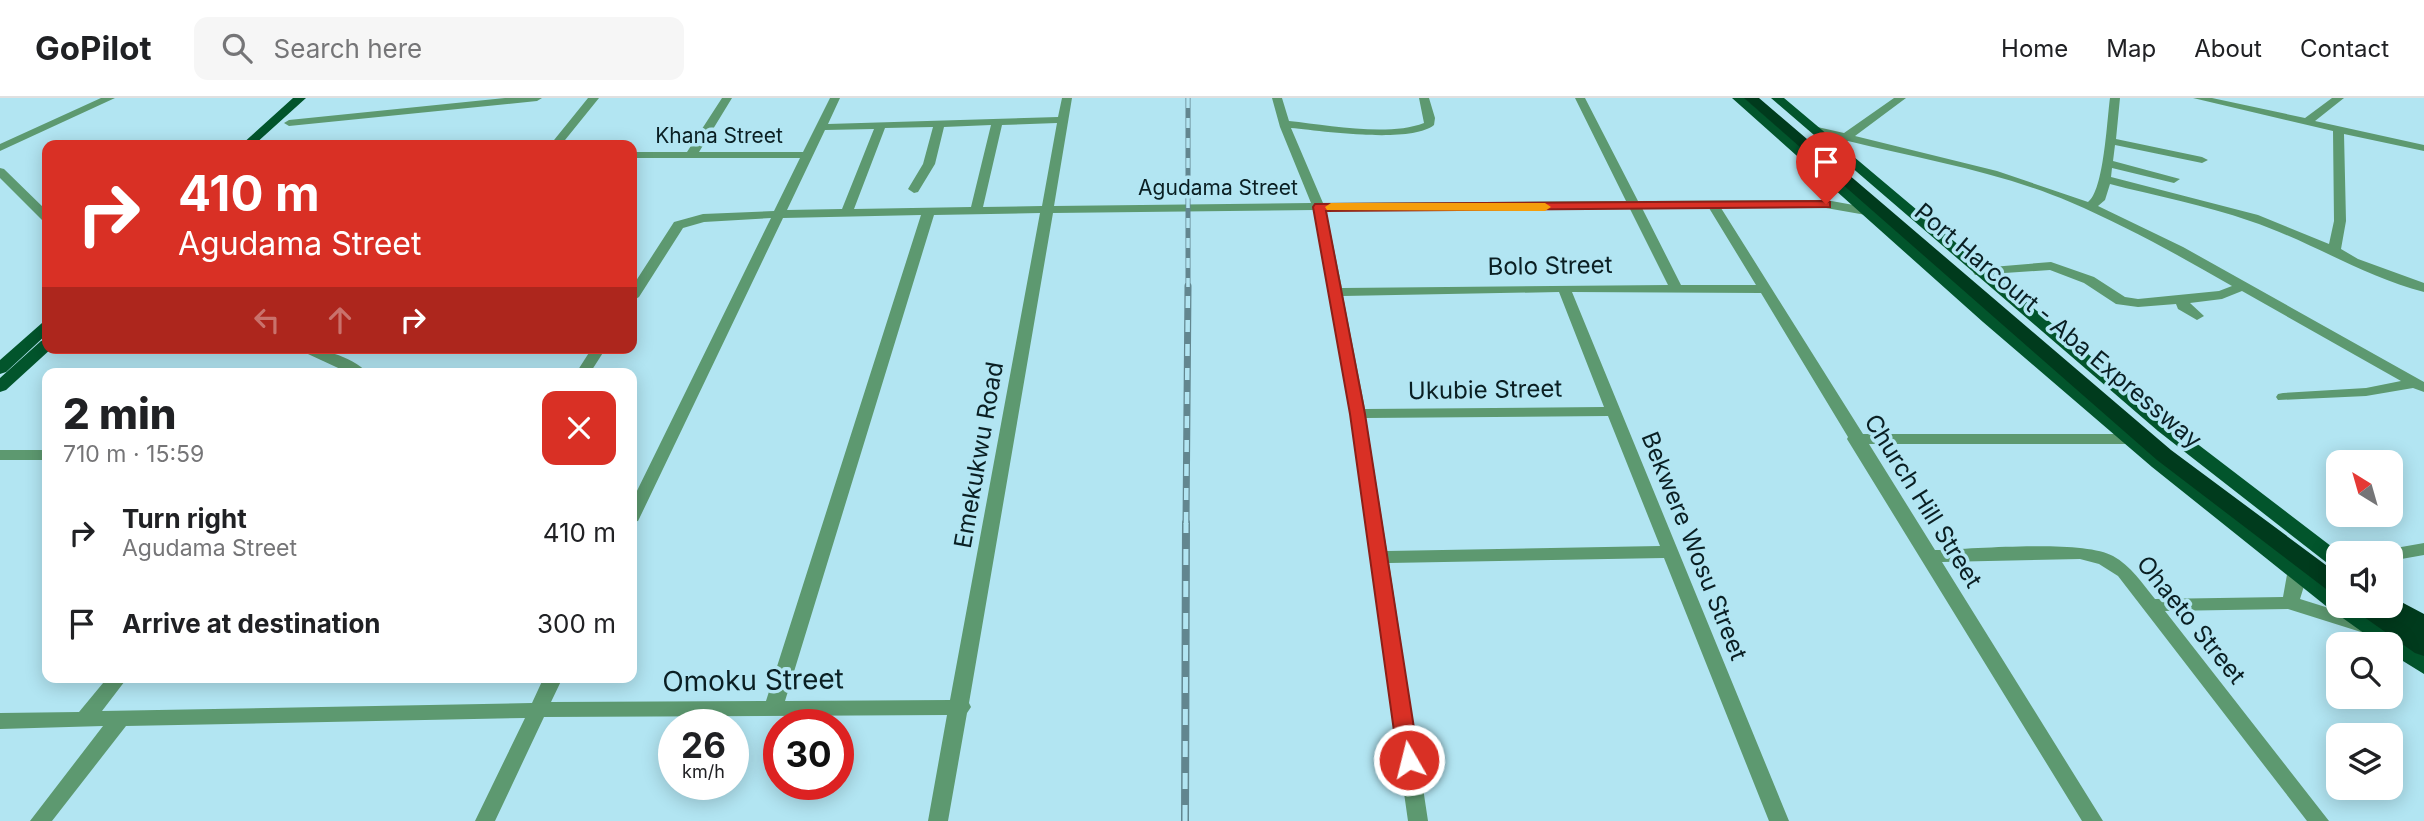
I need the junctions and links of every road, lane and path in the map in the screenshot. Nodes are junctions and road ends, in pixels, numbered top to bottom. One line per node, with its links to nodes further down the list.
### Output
1 (110, 98): 37 (street)
2 (300, 98): 32 (main road)
3 (315, 98): 24 (main road)
4 (537, 98): 24 (street)
5 (594, 98): 34 (street)
6 (727, 98): 39 (street)
7 (835, 98): 28 (street)
8 (1067, 98): 22 (street, Emekukwu Road)
9 (1277, 98): 26 (street)
10 (1424, 98): 26 (street)
11 (1580, 98): 52 (street)
12 (1738, 98): 48 (main road)
13 (1751, 98): 41 (highway, Port Harcourt - Aba Expressway)
14 (1765, 98): 41 (highway, Port Harcourt - Aba Expressway)
15 (1777, 98): 29 (main road)
16 (1901, 98): 31 (street)
17 (2115, 98): 35 (street)
18 (2198, 98): 30 (street)
19 (2218, 98): 21 (street)
20 (2339, 98): 21 (street)
21 (2311, 118): 36 (street)
22 (1063, 120): 23 (street); 54 (street, Emekukwu Road)
23 (997, 122): 25 (street); 56 (street)
24 (289, 123): 33 (main road)
25 (940, 124): 27 (street); 47 (street)
26 (1284, 124): 51 (street)
27 (881, 125): 28 (street); 57 (street)
28 (821, 127): 40 (street)
29 (1813, 129): 31 (street); 41 (main road)
30 (2338, 129): 36 (street); 61 (street)
31 (1848, 135): 41 (street); 53 (street)
32 (253, 140)
33 (270, 140)
34 (559, 140)
35 (2110, 141): 42 (street); 43 (street)
36 (2424, 147)
37 (0, 148)
38 (637, 155): 39 (street, Khana Street)
39 (691, 155): 40 (street, Khana Street)
40 (807, 155): 59 (street)
41 (1832, 157): 62 (main road); 93 (highway, Port Harcourt - Aba Expressway); 95 (highway, Port Harcourt - Aba Expressway)
42 (2202, 160)
43 (2107, 163): 45 (street); 46 (street)
44 (0, 171): 60 (street)
45 (2105, 179): 53 (street); 61 (street)
46 (2174, 180)
47 (914, 189)
48 (1848, 195): 49 (street); 58 (main road)
49 (1826, 204): 50 (street, Agudama Street); 58 (street)
50 (1714, 206): 52 (street, Agudama Street); 68 (street, Church Hill Street)
51 (1319, 207): 52 (street, Agudama Street); 54 (street, Agudama Street); 69 (street)
52 (1637, 207): 65 (street)
53 (2089, 207): 63 (street)
54 (1047, 209): 56 (street, Agudama Street); 114 (street, Emekukwu Road)
55 (929, 210): 56 (street, Agudama Street); 57 (street, Agudama Street); 115 (street)
56 (976, 210)
57 (847, 211): 59 (street, Agudama Street)
58 (1866, 211): 83 (main road)
59 (779, 212): 67 (street, Agudama Street); 86 (street)
60 (42, 213)
61 (2333, 250): 66 (street)
62 (1980, 272): 70 (street); 89 (main road)
63 (2245, 286): 70 (street); 77 (street)
64 (1564, 288): 65 (street, Bolo Street); 69 (street, Bolo Street); 80 (street, Bekwere Wosu Street)
65 (1676, 288): 68 (street, Bolo Street)
66 (2424, 288)
67 (637, 289)
68 (1764, 289): 82 (street, Church Hill Street)
69 (1336, 292): 81 (street)
70 (2183, 300): 71 (street)
71 (2197, 316)
72 (42, 331): 76 (main road)
73 (42, 349): 78 (main road)
74 (319, 354): 75 (street)
75 (351, 368)
76 (0, 369)
77 (2420, 385): 79 (street)
78 (0, 387)
79 (2283, 397)
80 (1614, 411): 81 (street, Ukubie Street); 88 (street, Bekwere Wosu Street)
81 (1358, 414): 92 (street)
82 (1855, 439): 83 (street); 91 (street, Church Hill Street)
83 (2126, 439): 94 (main road)
84 (0, 455): 85 (street)
85 (42, 455)
86 (637, 496)
87 (2424, 549): 90 (street)
88 (1670, 552): 92 (street); 124 (street, Bekwere Wosu Street)
89 (2326, 552)
90 (2403, 553)
91 (1928, 556): 98 (street, Ohaeto Street); 125 (street, Church Hill Street)
92 (1379, 557): 123 (street)
93 (2326, 564)
94 (2294, 573): 96 (main road); 97 (street)
95 (2326, 577)
96 (2326, 592)
97 (2288, 603): 98 (street); 100 (street)
98 (2150, 605): 126 (street, Ohaeto Street)
99 (2403, 605): 105 (main road)
100 (2326, 612)
101 (2403, 612): 106 (highway)
102 (2369, 618): 111 (main road)
103 (2370, 618): 107 (highway)
104 (2401, 618): 108 (highway)
105 (2424, 619)
106 (2424, 626)
107 (2399, 630): 109 (highway); 110 (highway)
108 (2424, 633)
109 (2424, 647)
110 (2424, 654)
111 (2424, 666)
112 (114, 683): 118 (street)
113 (551, 683): 116 (street)
114 (961, 706): 115 (street, Omoku Street); 122 (street, Emekukwu Road)
115 (773, 708): 116 (street, Omoku Street)
116 (538, 710): 117 (street, Omoku Street); 121 (street)
117 (120, 719): 118 (street, Omoku Street); 120 (street)
118 (84, 720): 119 (street, Omoku Street)
119 (0, 722)
120 (40, 821)
121 (485, 821)
122 (938, 821)
123 (1418, 821)
124 (1779, 821)
125 (2094, 821)
126 (2319, 821)

